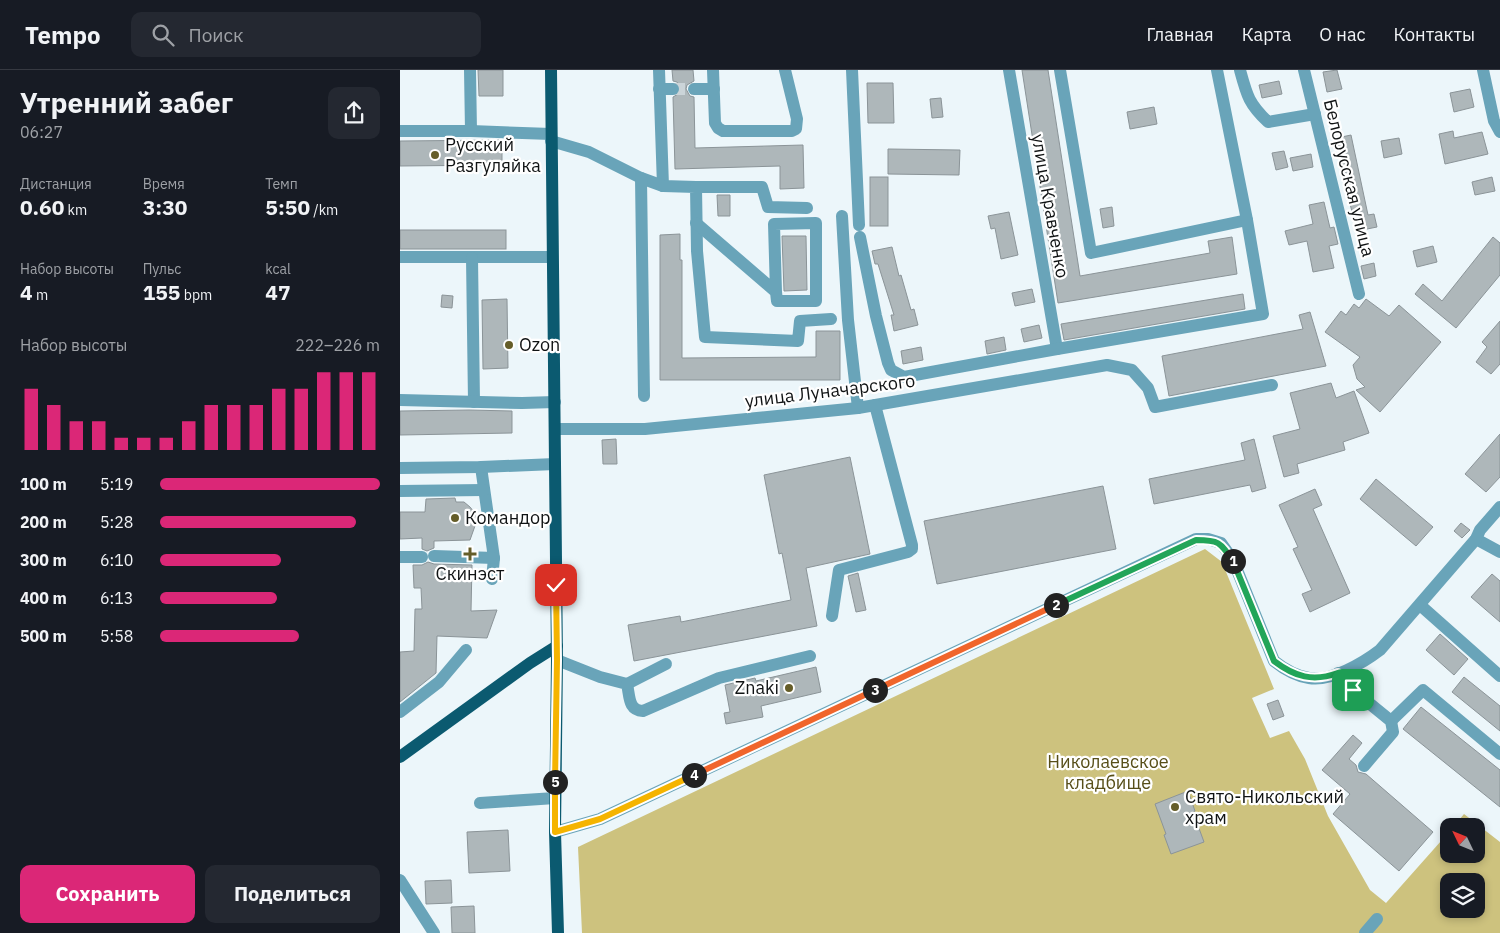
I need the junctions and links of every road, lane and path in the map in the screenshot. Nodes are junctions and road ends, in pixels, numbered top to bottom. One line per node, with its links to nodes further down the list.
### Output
1 (470, 70): 19 (street)
2 (551, 70): 21 (main road)
3 (658, 70): 13 (street)
4 (714, 70): 16 (street)
5 (785, 70): 16 (street)
6 (852, 70): 35 (street, улица Луначарского)
7 (1008, 70): 35 (street, улица Кравченко)
8 (1060, 70): 27 (street)
9 (1217, 70): 27 (street)
10 (1240, 70): 17 (street)
11 (1304, 70): 17 (street, Белорусская улица)
12 (1483, 70): 20 (street)
13 (659, 89): 14 (street); 23 (street)
14 (673, 89)
15 (694, 89): 16 (street)
16 (714, 89)
17 (1315, 114): 33 (street, Белорусская улица)
18 (400, 131): 19 (street)
19 (471, 131): 21 (street)
20 (1500, 132)
21 (551, 137): 22 (street); 30 (main road)
22 (641, 178): 23 (street); 37 (street)
23 (663, 186): 24 (street)
24 (696, 187): 25 (street); 28 (street)
25 (807, 208)
26 (842, 216): 42 (street)
27 (1247, 220): 35 (street, улица Луначарского)
28 (696, 223): 32 (street); 34 (street)
29 (400, 257): 31 (street)
30 (552, 257): 31 (street); 40 (main road)
31 (472, 258): 39 (street)
32 (776, 292): 32 (street)
33 (1359, 294)
34 (831, 319)
35 (1057, 349)
36 (1272, 385): 41 (street, улица Луначарского)
37 (644, 396)
38 (400, 400): 39 (street)
39 (474, 402): 40 (street)
40 (555, 402): 43 (main road)
41 (875, 405): 42 (street, улица Луначарского); 56 (street)
42 (858, 408): 43 (street, улица Луначарского)
43 (555, 429): 44 (main road)
44 (555, 464): 45 (street); 57 (main road)
45 (481, 467): 46 (street); 47 (street)
46 (400, 468)
47 (484, 490): 48 (street); 53 (street)
48 (400, 491)
49 (1500, 507): 50 (street)
50 (1476, 540): 51 (street); 55 (street)
51 (1500, 552)
52 (400, 557): 53 (street)
53 (494, 558): 54 (street)
54 (492, 579)
55 (1420, 605): 62 (street); 63 (street)
56 (832, 616)
57 (557, 646): 60 (main road); 68 (main road)
58 (466, 650): 65 (street)
59 (810, 656): 64 (street)
60 (557, 660): 64 (street); 70 (main road)
61 (666, 664): 64 (street)
62 (1338, 673): 66 (street); 72 (street)
63 (1500, 676)
64 (627, 684)
65 (400, 712)
66 (1391, 721): 67 (street); 69 (street)
67 (1500, 754)
68 (400, 757)
69 (1364, 766)
70 (555, 798): 71 (street); 72 (main road)
71 (480, 803)
72 (555, 832): 76 (main road)
73 (400, 880): 75 (street)
74 (1377, 919): 77 (street)
75 (434, 933)
76 (558, 933)
77 (1365, 933)

